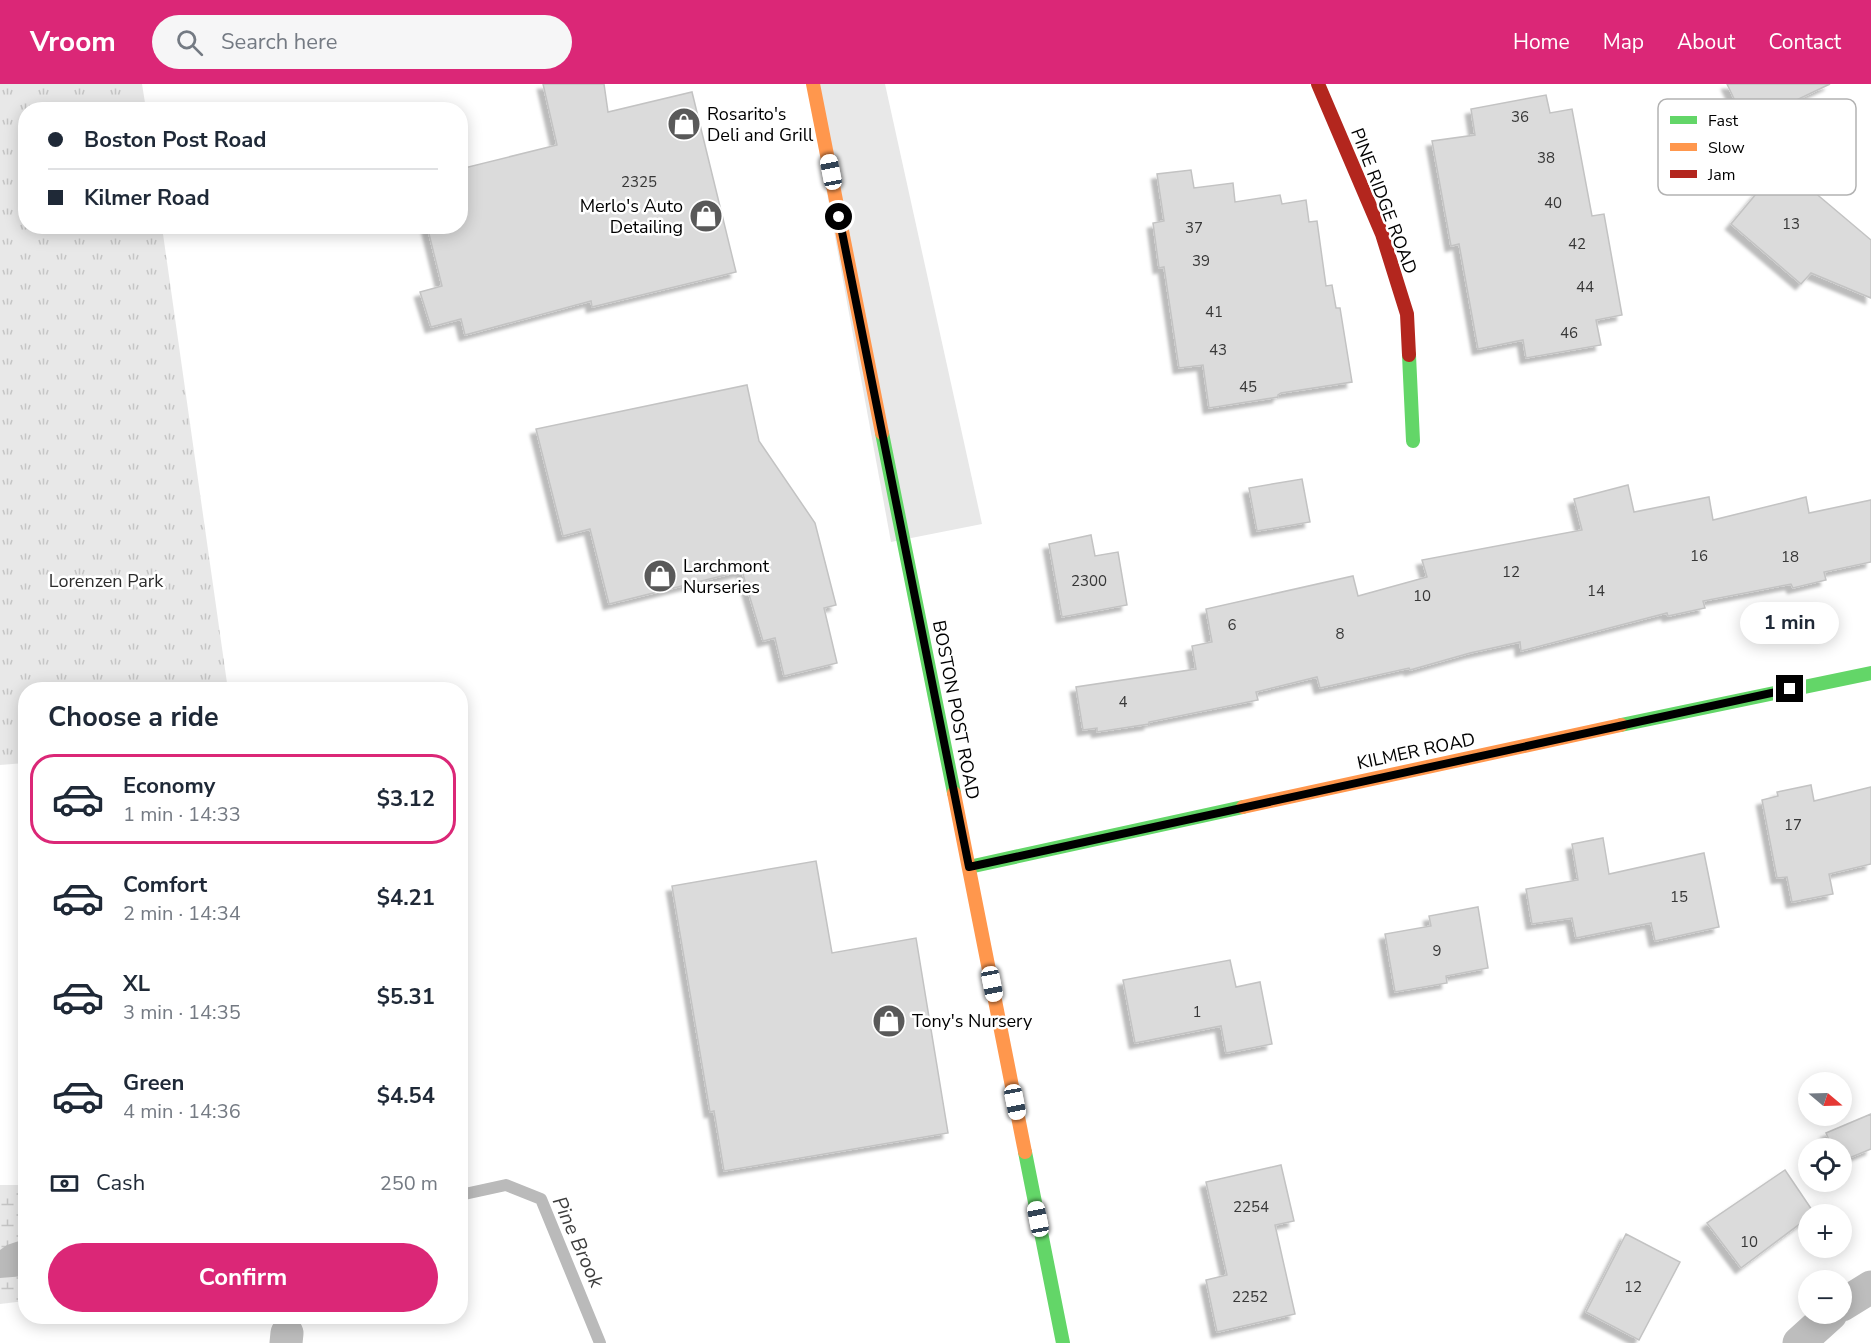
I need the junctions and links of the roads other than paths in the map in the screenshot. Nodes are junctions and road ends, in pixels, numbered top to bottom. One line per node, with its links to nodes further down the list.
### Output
1 (813, 84): 5 (street, BOSTON POST ROAD)
2 (1318, 84): 3 (street, PINE RIDGE ROAD)
3 (1413, 441)
4 (1871, 673): 5 (street, KILMER ROAD)
5 (969, 867): 9 (street, BOSTON POST ROAD)
6 (1871, 1287): 7 (street)
7 (1852, 1299)
8 (1820, 1324): 10 (street)
9 (1063, 1343)
10 (1799, 1343)

